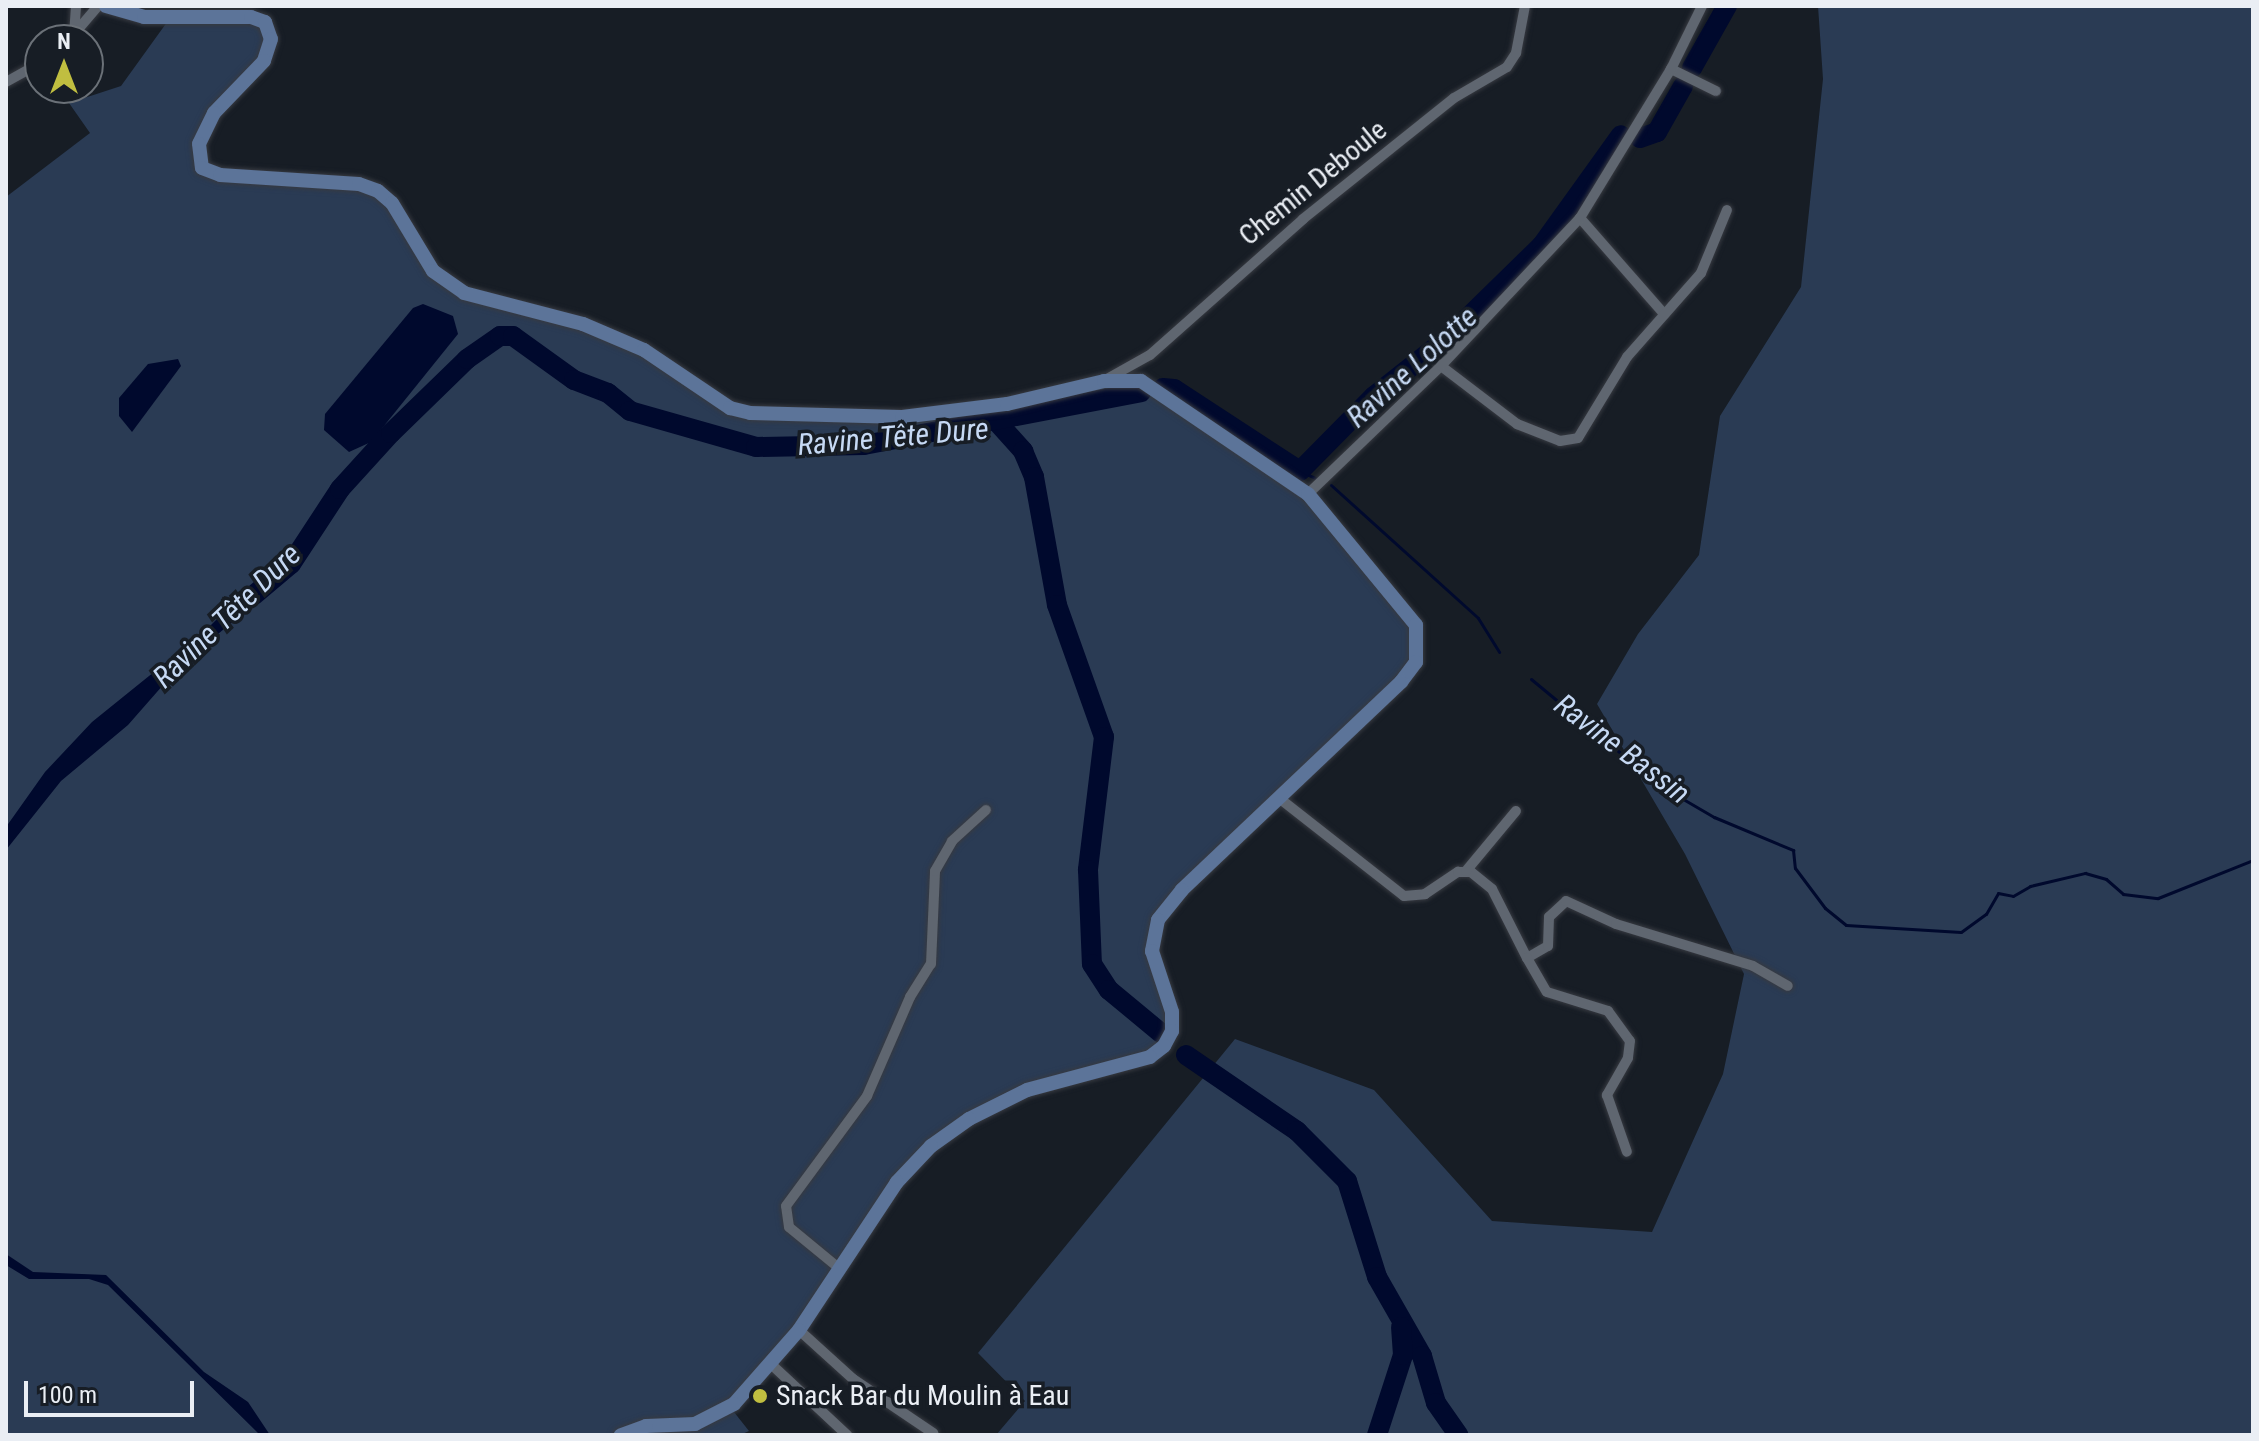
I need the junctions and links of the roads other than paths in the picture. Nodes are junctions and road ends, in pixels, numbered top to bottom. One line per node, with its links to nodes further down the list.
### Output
1 (98, 6): 5 (street)
2 (106, 6): 14 (street)
3 (1525, 6): 14 (street, Chemin Deboule)
4 (1702, 6): 6 (street)
5 (83, 24)
6 (1671, 69): 9 (street); 11 (street)
7 (24, 72): 8 (street)
8 (6, 82)
9 (1716, 91)
10 (1727, 210): 12 (street)
11 (1580, 218): 12 (street); 13 (street)
12 (1664, 314): 13 (street)
13 (1441, 366): 15 (street)
14 (1104, 381): 15 (street)
15 (1308, 494): 16 (street)
16 (1279, 798): 19 (street); 23 (street)
17 (986, 810): 23 (street)
18 (1516, 811): 19 (street)
19 (1466, 871): 20 (street)
20 (1527, 958): 21 (street); 22 (street)
21 (1788, 986)
22 (1627, 1152)
23 (840, 1269): 24 (street)
24 (799, 1330): 25 (street); 27 (street)
25 (772, 1365): 26 (street); 30 (street)
26 (695, 1424): 28 (street); 29 (street)
27 (933, 1433)
28 (621, 1435)
29 (683, 1435)
30 (847, 1435)

